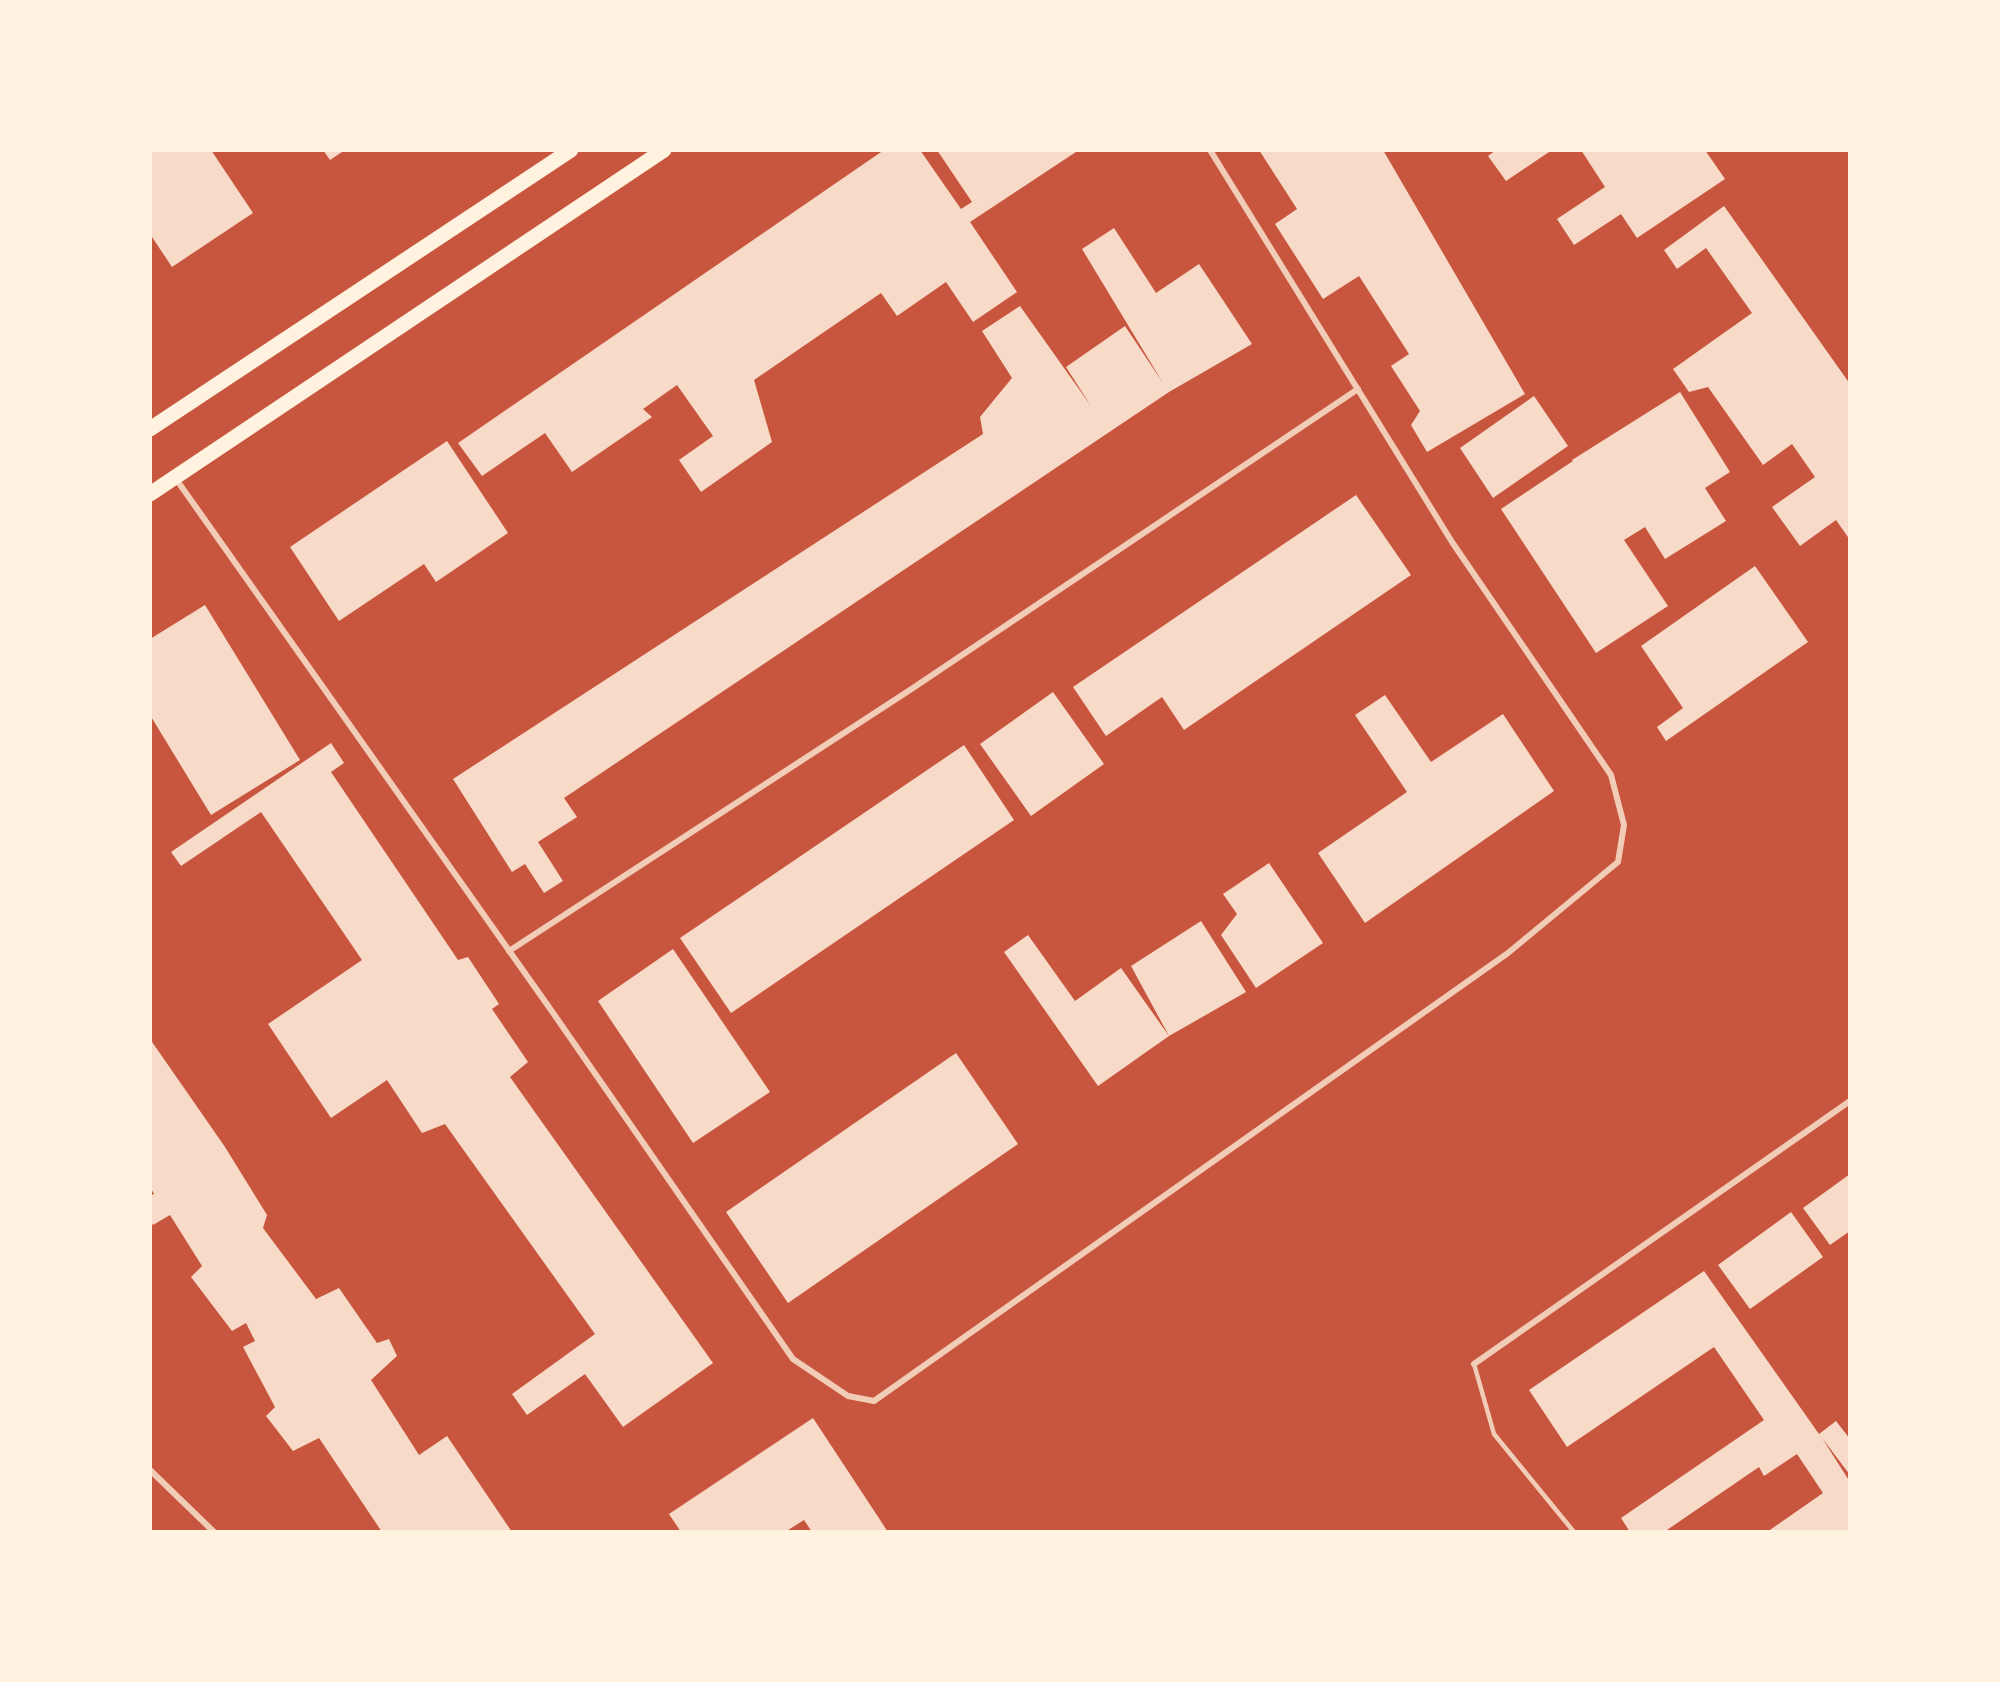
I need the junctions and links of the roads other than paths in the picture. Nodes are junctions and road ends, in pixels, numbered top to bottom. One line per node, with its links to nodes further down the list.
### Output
1 (571, 150): 5 (main road)
2 (664, 150): 6 (main road)
3 (1210, 150): 4 (street)
4 (1358, 389): 8 (street); 8 (street)
5 (150, 429)
6 (175, 477): 7 (main road); 8 (street)
7 (150, 494)
8 (509, 951)
9 (1850, 1101): 10 (street)
10 (1474, 1364): 13 (lane)
11 (150, 1470): 12 (street)
12 (214, 1532)
13 (1574, 1532)

